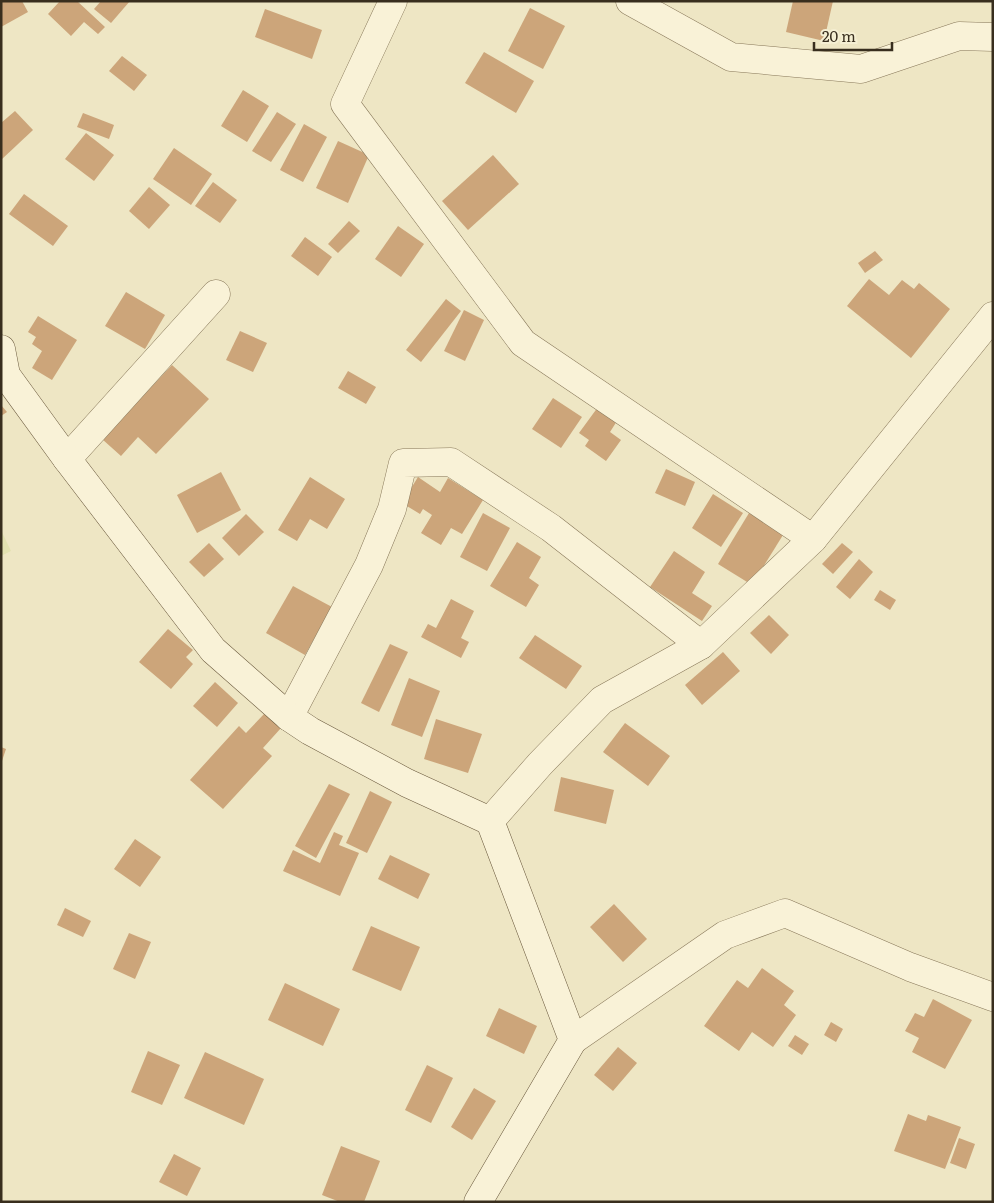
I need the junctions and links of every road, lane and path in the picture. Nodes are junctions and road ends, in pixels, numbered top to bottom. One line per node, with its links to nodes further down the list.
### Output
1 (393, 1): 8 (street)
2 (630, 1): 3 (street)
3 (993, 37)
4 (216, 294): 7 (street)
5 (993, 316): 8 (street)
6 (1, 349): 7 (street)
7 (67, 459): 10 (street)
8 (813, 539): 9 (street)
9 (701, 645): 10 (street); 11 (street)
10 (289, 716): 11 (street)
11 (490, 821): 13 (street)
12 (993, 997): 13 (street)
13 (573, 1040): 14 (street)
14 (478, 1202)

